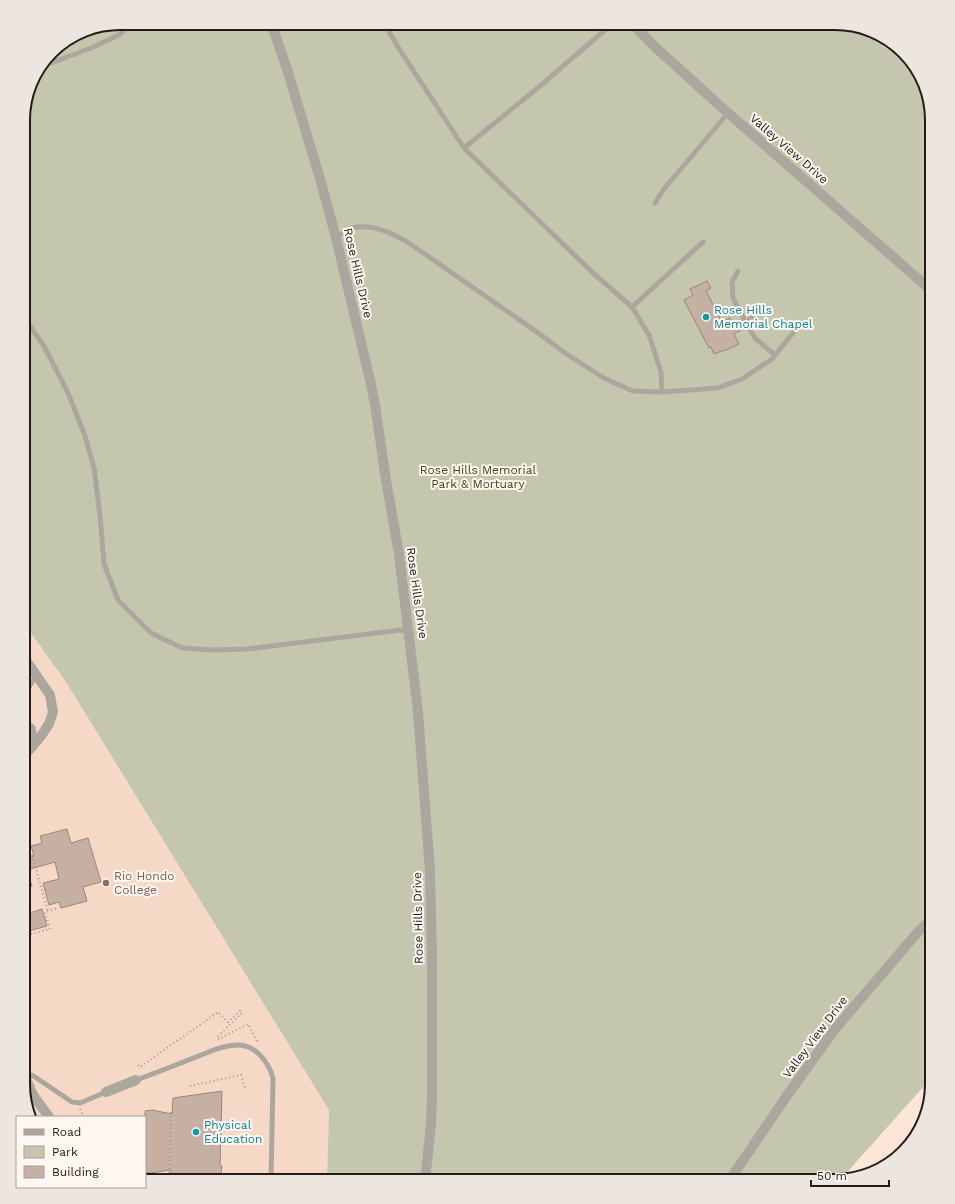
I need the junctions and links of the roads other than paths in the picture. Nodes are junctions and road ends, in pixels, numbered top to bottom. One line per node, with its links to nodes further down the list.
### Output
1 (125, 30): 6 (lane)
2 (273, 30): 10 (street, Rose Hills Drive)
3 (388, 30): 8 (lane)
4 (605, 30): 8 (lane)
5 (639, 30): 7 (street, Valley View Drive)
6 (49, 64)
7 (728, 113): 9 (lane); 13 (street, Valley View Drive)
8 (464, 148): 14 (lane)
9 (654, 203)
10 (336, 238): 20 (lane); 21 (street, Rose Hills Drive)
11 (703, 242): 14 (lane)
12 (738, 271): 15 (lane)
13 (925, 285)
14 (632, 307): 20 (lane)
15 (744, 319)
16 (801, 322): 19 (lane)
17 (30, 326): 21 (lane)
18 (748, 326): 19 (lane)
19 (775, 355): 20 (lane)
20 (662, 392)
21 (409, 631): 34 (street, Rose Hills Drive)
22 (30, 666): 23 (street)
23 (37, 675): 24 (lane); 26 (street)
24 (30, 685)
25 (30, 728): 26 (street)
26 (32, 747)
27 (925, 926): 35 (street, Valley View Drive)
28 (30, 1075): 31 (lane)
29 (136, 1080): 31 (street); 33 (lane)
30 (30, 1088): 32 (street)
31 (106, 1092)
32 (48, 1116)
33 (271, 1174)
34 (426, 1174)
35 (734, 1174)

